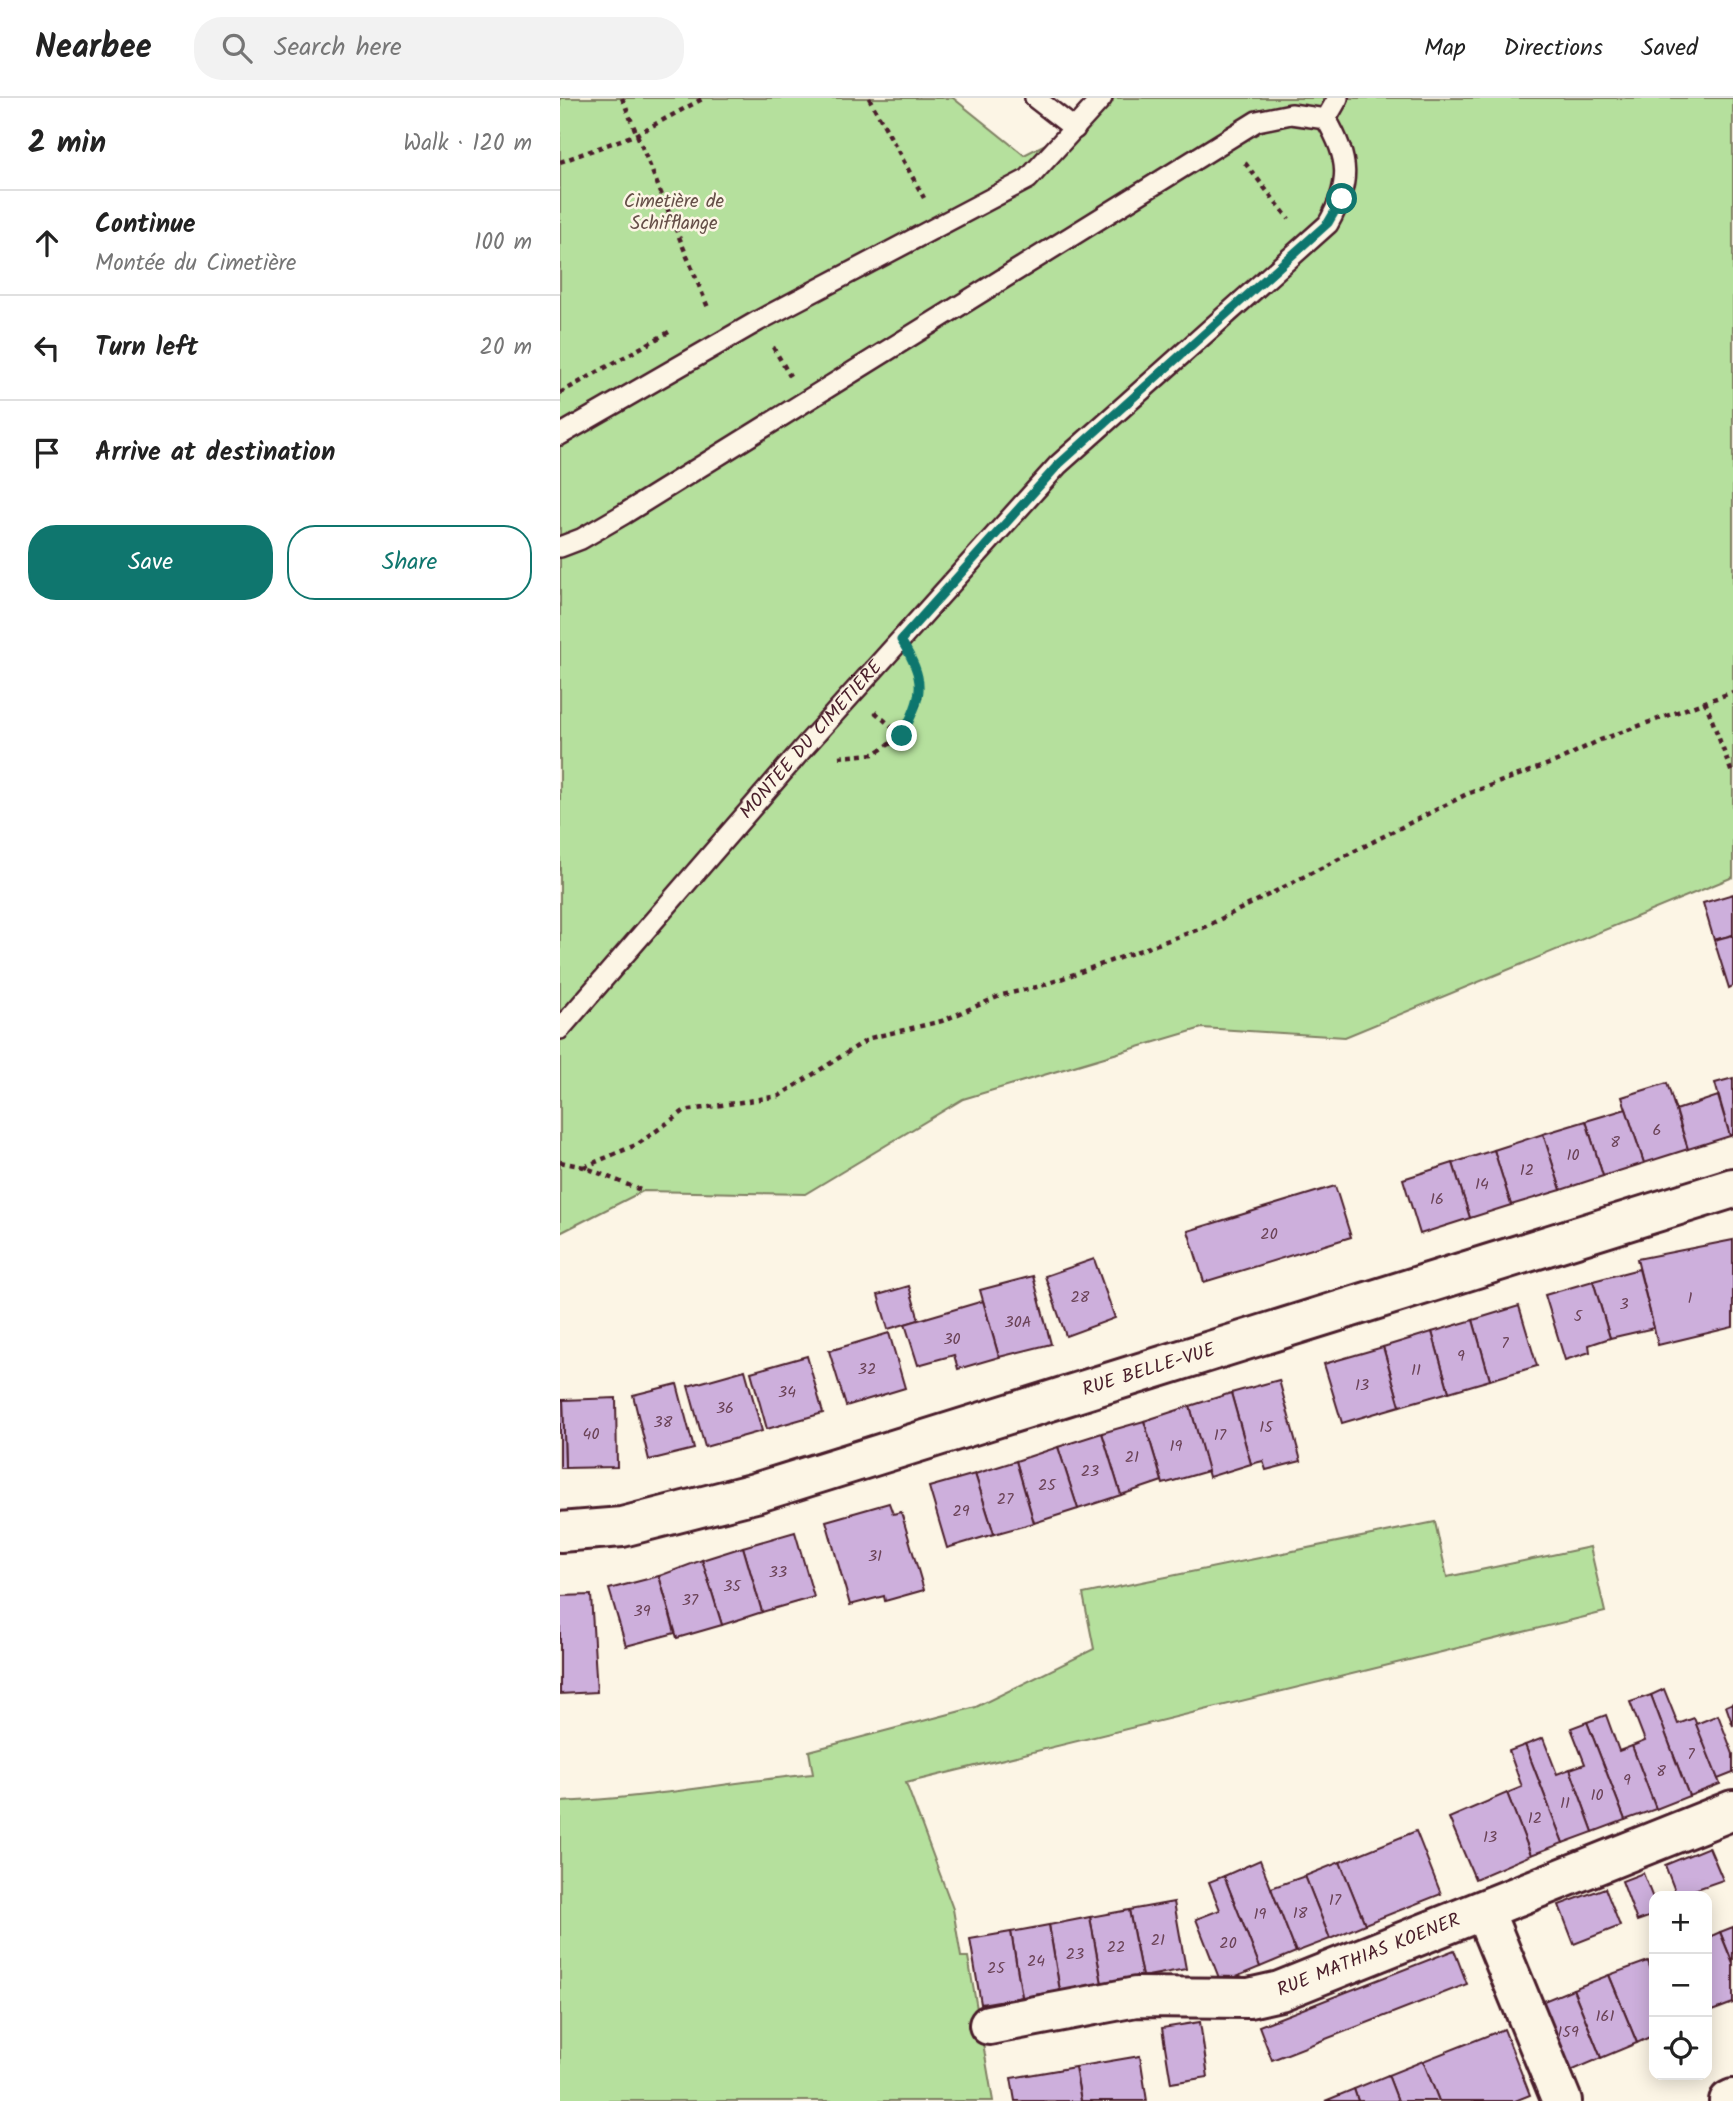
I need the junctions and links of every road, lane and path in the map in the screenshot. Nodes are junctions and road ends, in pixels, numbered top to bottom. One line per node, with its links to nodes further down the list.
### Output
1 (622, 98): 9 (path)
2 (704, 98): 9 (path)
3 (869, 98): 12 (path)
4 (1035, 98): 8 (lane)
5 (1102, 98): 8 (lane)
6 (1338, 98): 7 (lane)
7 (1326, 119): 10 (lane); 13 (lane, MONTÉE DU CIMETIÈRE)
8 (1075, 129): 12 (lane)
9 (637, 134): 11 (path); 14 (path)
10 (1227, 139): 13 (path); 16 (lane)
11 (560, 162)
12 (940, 226): 15 (lane)
13 (1307, 242): 19 (lane, MONTÉE DU CIMETIÈRE)
14 (709, 310)
15 (758, 321): 16 (path); 17 (lane)
16 (805, 401): 18 (lane)
17 (560, 435)
18 (560, 547)
19 (901, 640): 22 (lane, MONTÉE DU CIMETIÈRE); 22 (path)
20 (1733, 692): 21 (path)
21 (1705, 701): 23 (path); 26 (path)
22 (806, 745): 24 (lane, MONTÉE DU CIMETIÈRE)
23 (1733, 776)
24 (560, 1030)
25 (560, 1162): 26 (path)
26 (584, 1167): 28 (path)
27 (1733, 1188): 29 (street, RUE BELLE-VUE)
28 (643, 1191)
29 (560, 1532)
30 (1733, 1810): 31 (street, RUE MATHIAS KOENER)
31 (1484, 1911): 32 (street, RUE MATHIAS KOENER); 33 (street)
32 (989, 2025)
33 (1562, 2101)

